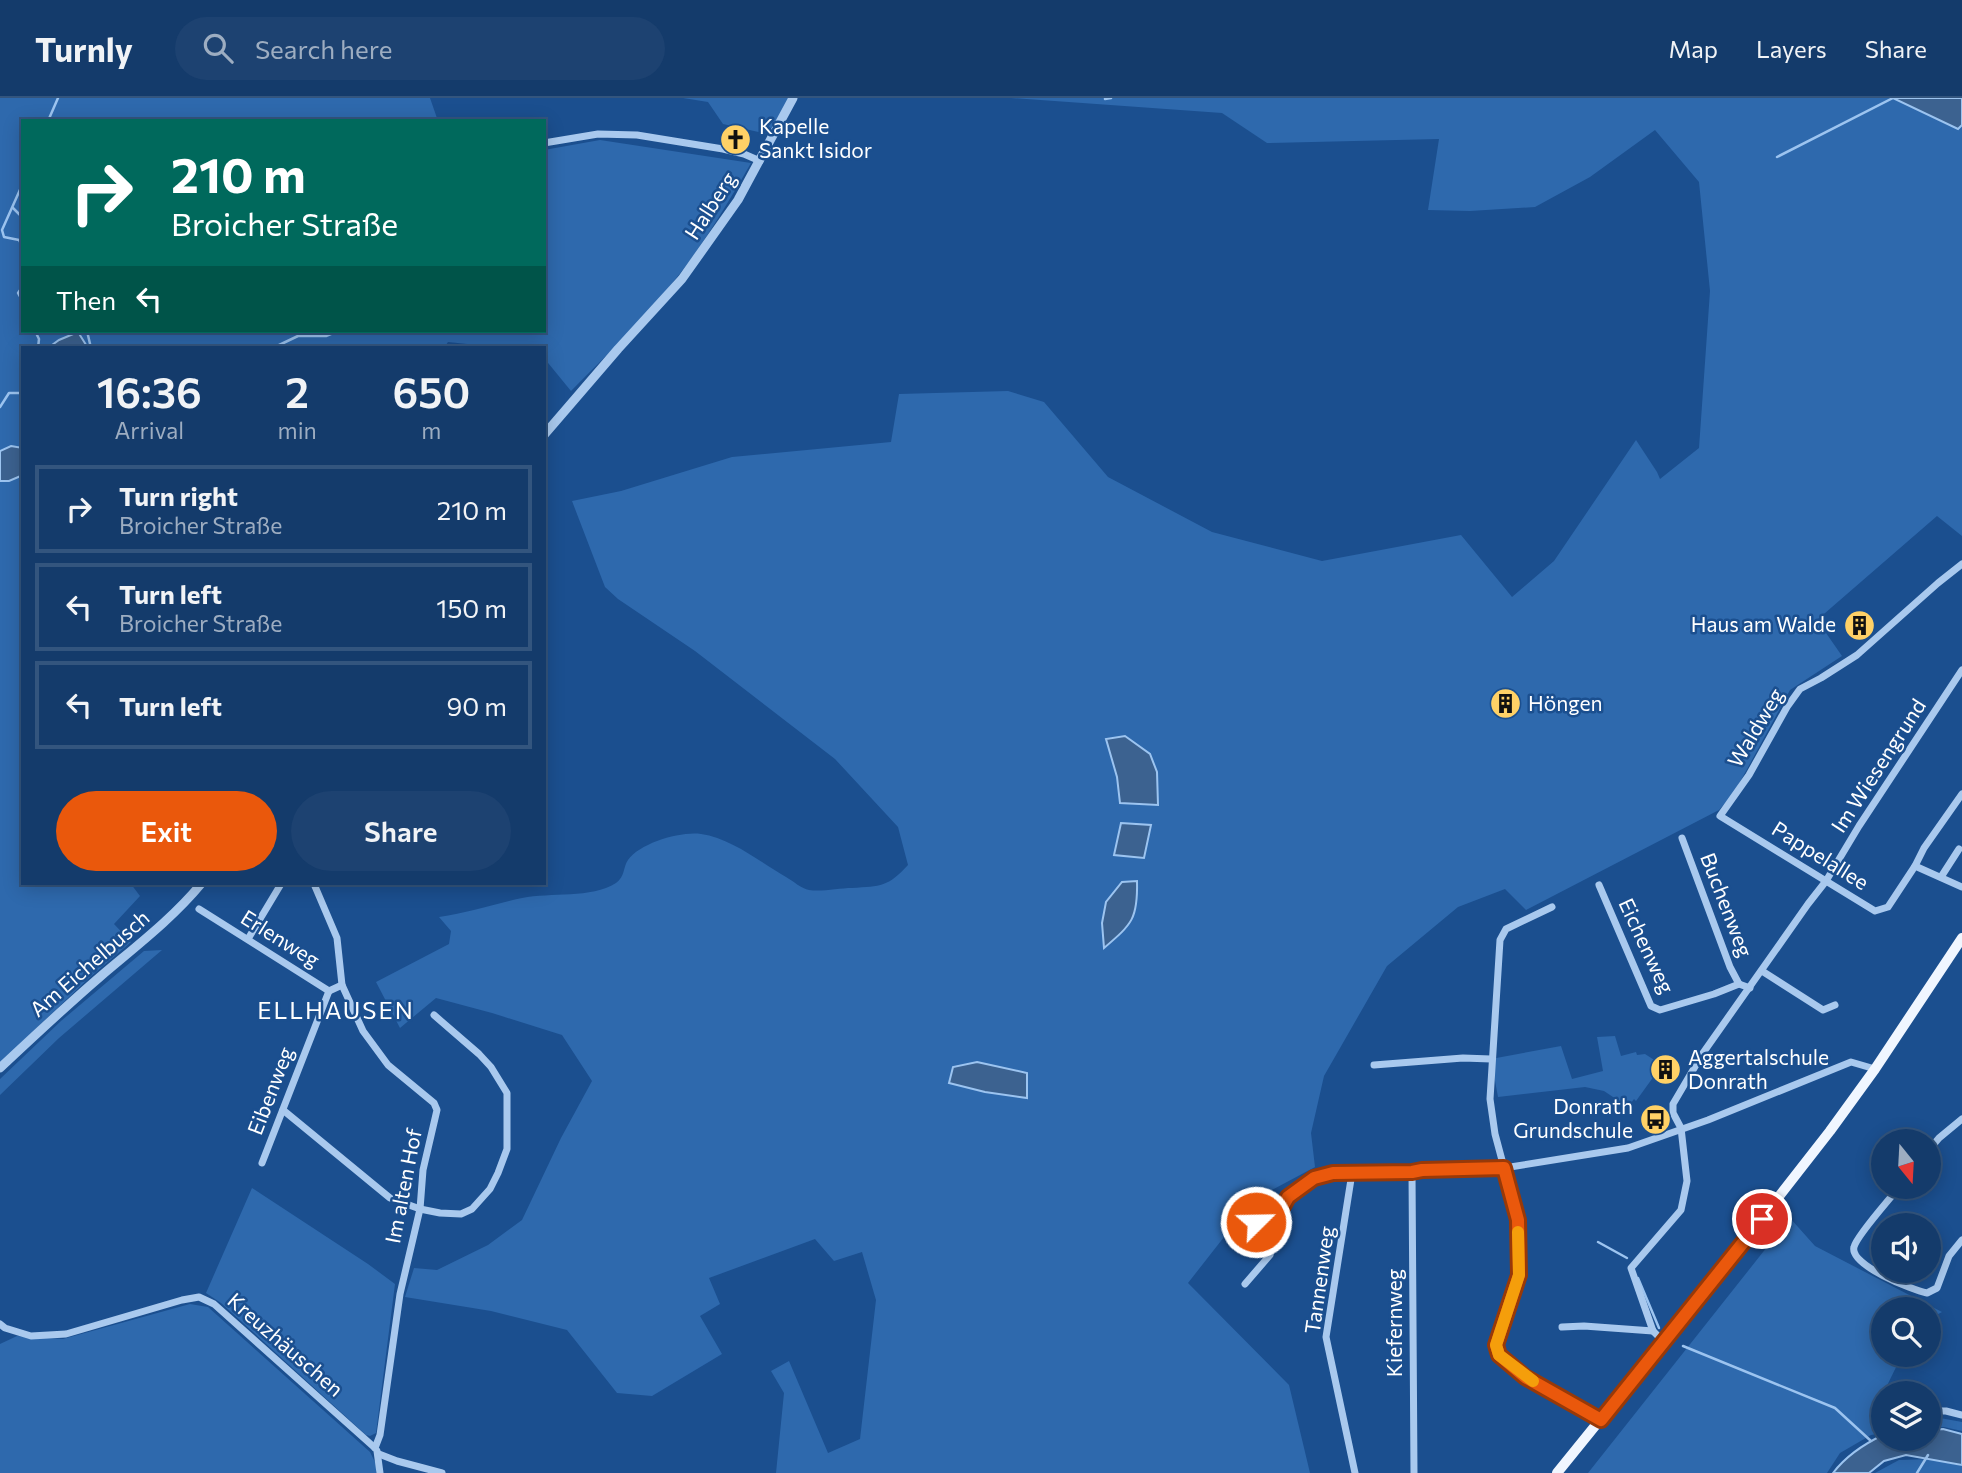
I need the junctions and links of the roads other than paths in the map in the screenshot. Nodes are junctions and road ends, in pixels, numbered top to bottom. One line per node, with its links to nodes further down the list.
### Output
1 (793, 98): 3 (street)
2 (546, 143): 3 (street, Halberg)
3 (760, 161): 4 (street, Halberg)
4 (546, 433)
5 (1962, 564): 8 (street, Waldweg)
6 (1962, 670): 13 (street, Im Wiesengrund)
7 (1962, 794): 11 (street, Pappelallee)
8 (1720, 816): 13 (street, Pappelallee)
9 (1682, 838): 24 (street, Buchenweg)
10 (1959, 849): 12 (street)
11 (1915, 866): 12 (street); 13 (street, Pappelallee)
12 (1941, 877): 18 (street)
13 (1826, 881): 23 (street, Im Wiesengrund)
14 (200, 885): 32 (street, Am Eichelbusch)
15 (280, 885): 22 (street)
16 (314, 885): 25 (street, Im alten Hof)
17 (1599, 885): 24 (street, Eichenweg)
18 (1962, 887)
19 (1552, 907): 30 (street)
20 (199, 909): 22 (street, Erlenweg)
21 (1962, 938): 33 (main road)
22 (248, 939): 27 (street, Erlenweg)
23 (1762, 971): 26 (street, Im Wiesengrund); 28 (street)
24 (1739, 984): 26 (street)
25 (342, 985): 27 (street, Erlenweg); 43 (street, Im alten Hof)
26 (1750, 988): 36 (street, Im Wiesengrund)
27 (329, 991): 34 (street, Eibenweg)
28 (1835, 1005)
29 (434, 1015): 43 (street)
30 (1491, 1059): 31 (street); 39 (street)
31 (1374, 1065)
32 (0, 1068)
33 (1875, 1069): 36 (street); 51 (main road)
34 (283, 1110): 38 (street, Eibenweg); 43 (street)
35 (1962, 1119): 37 (street)
36 (1681, 1128): 39 (street); 50 (street, Im Wiesengrund)
37 (1941, 1136)
38 (262, 1163)
39 (1504, 1168): 40 (street); 54 (street)
40 (1412, 1172): 41 (street); 59 (street, Kiefernweg)
41 (1352, 1173): 45 (street); 58 (street, Tannenweg)
42 (1890, 1199): 46 (street)
43 (420, 1209): 55 (street, Im alten Hof)
44 (1256, 1222): 45 (street)
45 (1270, 1229): 47 (street)
46 (1962, 1240)
47 (1245, 1284)
48 (0, 1324): 55 (street, Kreuzhäuschen)
49 (1562, 1327): 50 (street)
50 (1653, 1331): 51 (street)
51 (1664, 1342): 54 (main road)
52 (1941, 1411): 53 (street)
53 (1962, 1415)
54 (1601, 1420): 60 (main road)
55 (377, 1451): 56 (street, Im alten Hof); 57 (street)
56 (380, 1473)
57 (442, 1473)
58 (1355, 1473)
59 (1414, 1473)
60 (1557, 1473)

